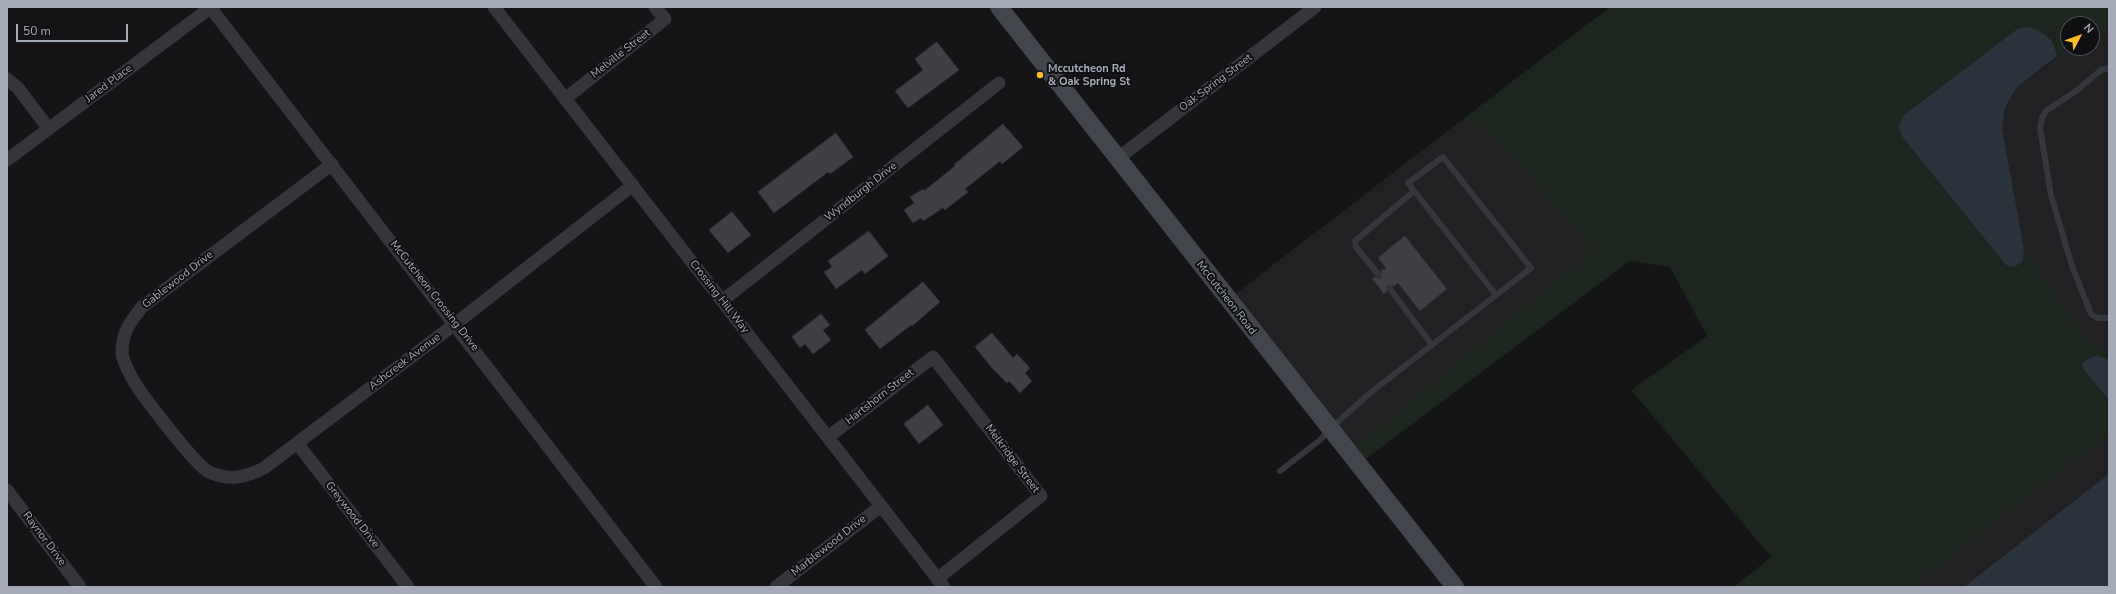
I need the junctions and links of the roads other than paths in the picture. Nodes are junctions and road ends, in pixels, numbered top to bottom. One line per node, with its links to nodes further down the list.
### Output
1 (210, 7): 10 (street, Jared Place); 13 (street, McCutcheon Crossing Drive)
2 (494, 7): 9 (street, Crossing Hill Way)
3 (655, 7): 9 (street, Melville Street)
4 (999, 7): 11 (main road, McCutcheon Road)
5 (1315, 7): 11 (street, Oak Spring Street)
6 (2109, 68): 20 (lane)
7 (7, 79): 10 (street)
8 (999, 82): 19 (street, Wyndburgh Drive)
9 (565, 99): 14 (street, Crossing Hill Way)
10 (49, 129): 12 (street, Jared Place)
11 (1117, 159): 24 (main road, McCutcheon Road)
12 (7, 160)
13 (332, 164): 21 (street, McCutcheon Crossing Drive); 28 (street, Gablewood Drive)
14 (632, 185): 19 (street, Crossing Hill Way); 21 (street, Ashcreek Avenue)
15 (1414, 191): 16 (lane); 18 (lane); 18 (lane)
16 (1378, 274)
17 (1390, 289): 22 (lane)
18 (1496, 295): 22 (lane)
19 (722, 301): 25 (street, Crossing Hill Way)
20 (2109, 318)
21 (455, 324): 26 (street, Ashcreek Avenue); 34 (street, McCutcheon Crossing Drive)
22 (1432, 345): 24 (lane)
23 (932, 357): 25 (street, Hartshorn Street); 31 (street, Melkridge Street)
24 (1330, 428): 27 (lane); 36 (main road, McCutcheon Road)
25 (828, 438): 30 (street, Crossing Hill Way)
26 (297, 443): 28 (street, Ashcreek Avenue); 33 (street, Greywood Drive)
27 (1280, 472)
28 (226, 478)
29 (7, 490): 32 (street, Raynor Drive)
30 (881, 506): 31 (street, Crossing Hill Way); 35 (street, Marblewood Drive)
31 (941, 583)
32 (80, 587)
33 (408, 587)
34 (656, 587)
35 (776, 587)
36 (1455, 587)

